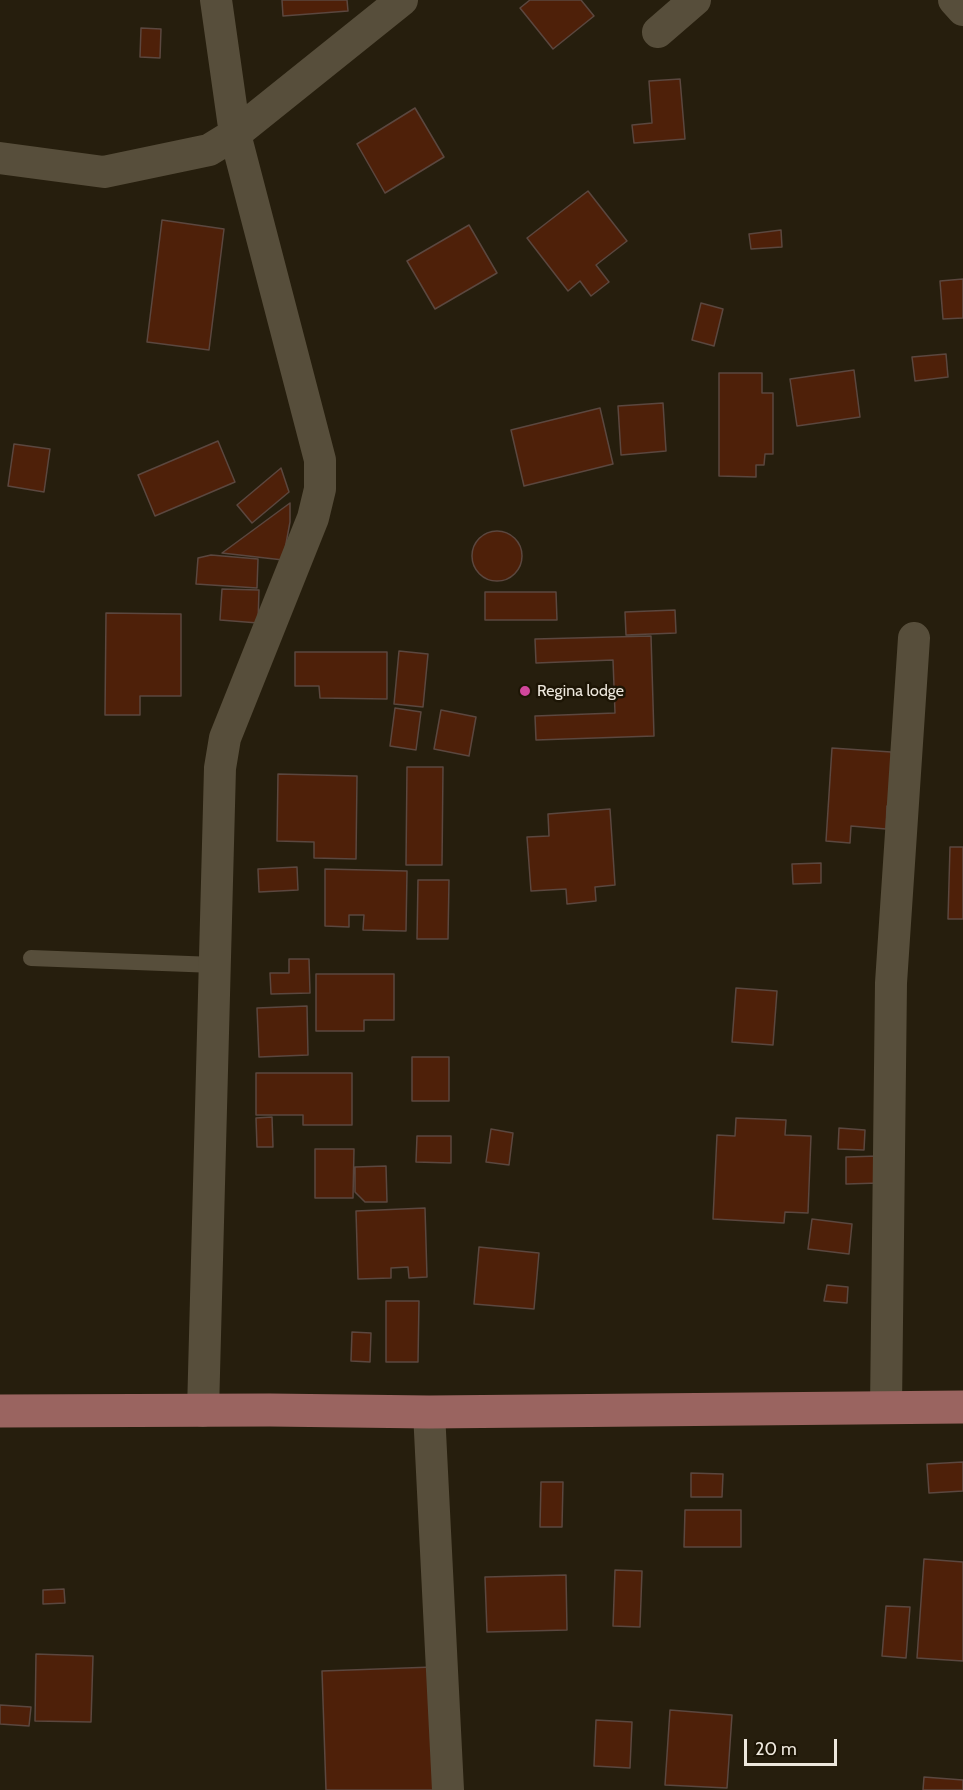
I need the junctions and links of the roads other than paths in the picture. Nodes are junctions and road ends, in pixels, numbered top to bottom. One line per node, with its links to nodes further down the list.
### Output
1 (216, 0): 7 (street)
2 (402, 0): 7 (street)
3 (695, 0): 6 (street)
4 (954, 0): 5 (street)
5 (963, 10)
6 (658, 32)
7 (236, 134): 8 (street); 11 (street)
8 (0, 158)
9 (914, 638): 12 (street)
10 (31, 958): 11 (lane)
11 (215, 965): 15 (street)
12 (886, 1407): 13 (main road); 16 (main road)
13 (963, 1407)
14 (0, 1411): 15 (main road)
15 (203, 1411): 16 (main road)
16 (429, 1412): 17 (street)
17 (448, 1790)

